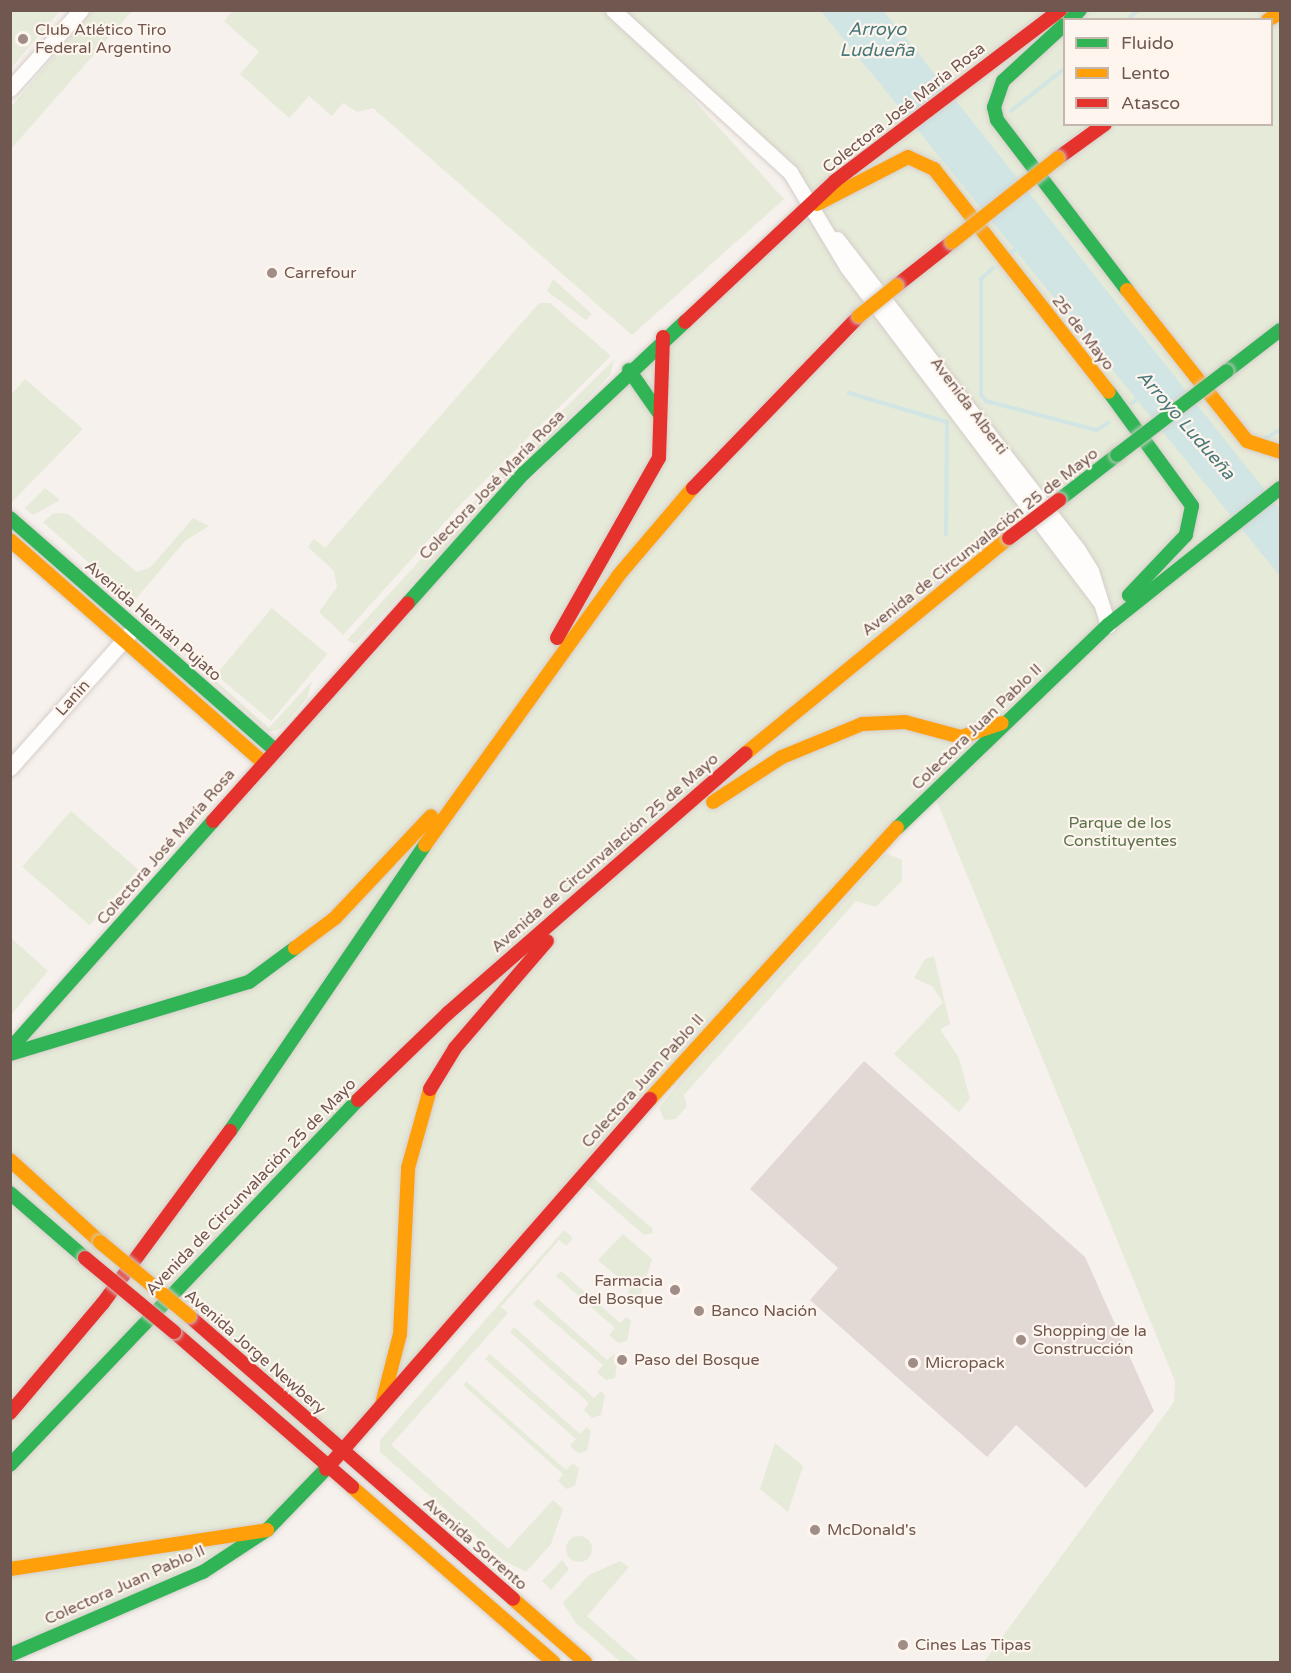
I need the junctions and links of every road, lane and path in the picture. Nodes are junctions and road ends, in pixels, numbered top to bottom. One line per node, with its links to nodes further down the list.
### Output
1 (81, 10): 5 (street)
2 (614, 10): 7 (street, Avenida Alberti)
3 (1060, 10): 7 (main road, Colectora José María Rosa)
4 (1063, 27): 12 (main road)
5 (10, 89)
6 (1103, 126): 19 (main road, Avenida de Circunvalación 25 de Mayo, bridge)
7 (813, 206): 9 (main road, Colectora José María Rosa); 16 (street, Avenida Alberti); 16 (main road, 25 de Mayo)
8 (1281, 330): 25 (main road, Avenida de Circunvalación 25 de Mayo, bridge)
9 (663, 337): 10 (main road, Colectora José María Rosa); 11 (main road)
10 (629, 370): 11 (main road); 21 (main road, Colectora José María Rosa)
11 (663, 425): 19 (main road)
12 (1281, 452)
13 (1281, 488): 16 (main road, Colectora Juan Pablo II)
14 (10, 518): 17 (main road, Avenida Hernán Pujato)
15 (10, 540): 18 (main road, Avenida Hernán Pujato)
16 (1108, 625): 20 (main road, Colectora Juan Pablo II)
17 (135, 627): 18 (street, Lanin); 21 (main road, Avenida Hernán Pujato)
18 (124, 640): 22 (main road, Avenida Hernán Pujato); 23 (street, Lanin)
19 (541, 677): 24 (main road, Avenida de Circunvalación 25 de Mayo)
20 (1002, 723): 25 (main road); 31 (main road, Colectora Juan Pablo II)
21 (274, 749): 22 (main road, Colectora José María Rosa)
22 (263, 762): 27 (main road, Colectora José María Rosa)
23 (10, 768)
24 (464, 788): 28 (main road); 32 (main road, Avenida de Circunvalación 25 de Mayo)
25 (662, 822): 26 (main road, Avenida de Circunvalación 25 de Mayo)
26 (578, 895): 31 (main road); 34 (main road, Avenida de Circunvalación 25 de Mayo)
27 (10, 1049)
28 (10, 1054)
29 (10, 1160): 33 (main road, Avenida Jorge Newbery, bridge)
30 (10, 1192): 35 (main road, bridge)
31 (382, 1404): 33 (main road, Colectora Juan Pablo II)
32 (10, 1413)
33 (342, 1450): 35 (main road, Colectora Juan Pablo II); 40 (main road, Avenida Sorrento)
34 (10, 1465)
35 (328, 1467): 36 (main road, Colectora Juan Pablo II); 39 (main road)
36 (267, 1530): 37 (main road); 38 (main road, Colectora Juan Pablo II)
37 (10, 1569)
38 (10, 1655)
39 (553, 1662)
40 (585, 1662)

